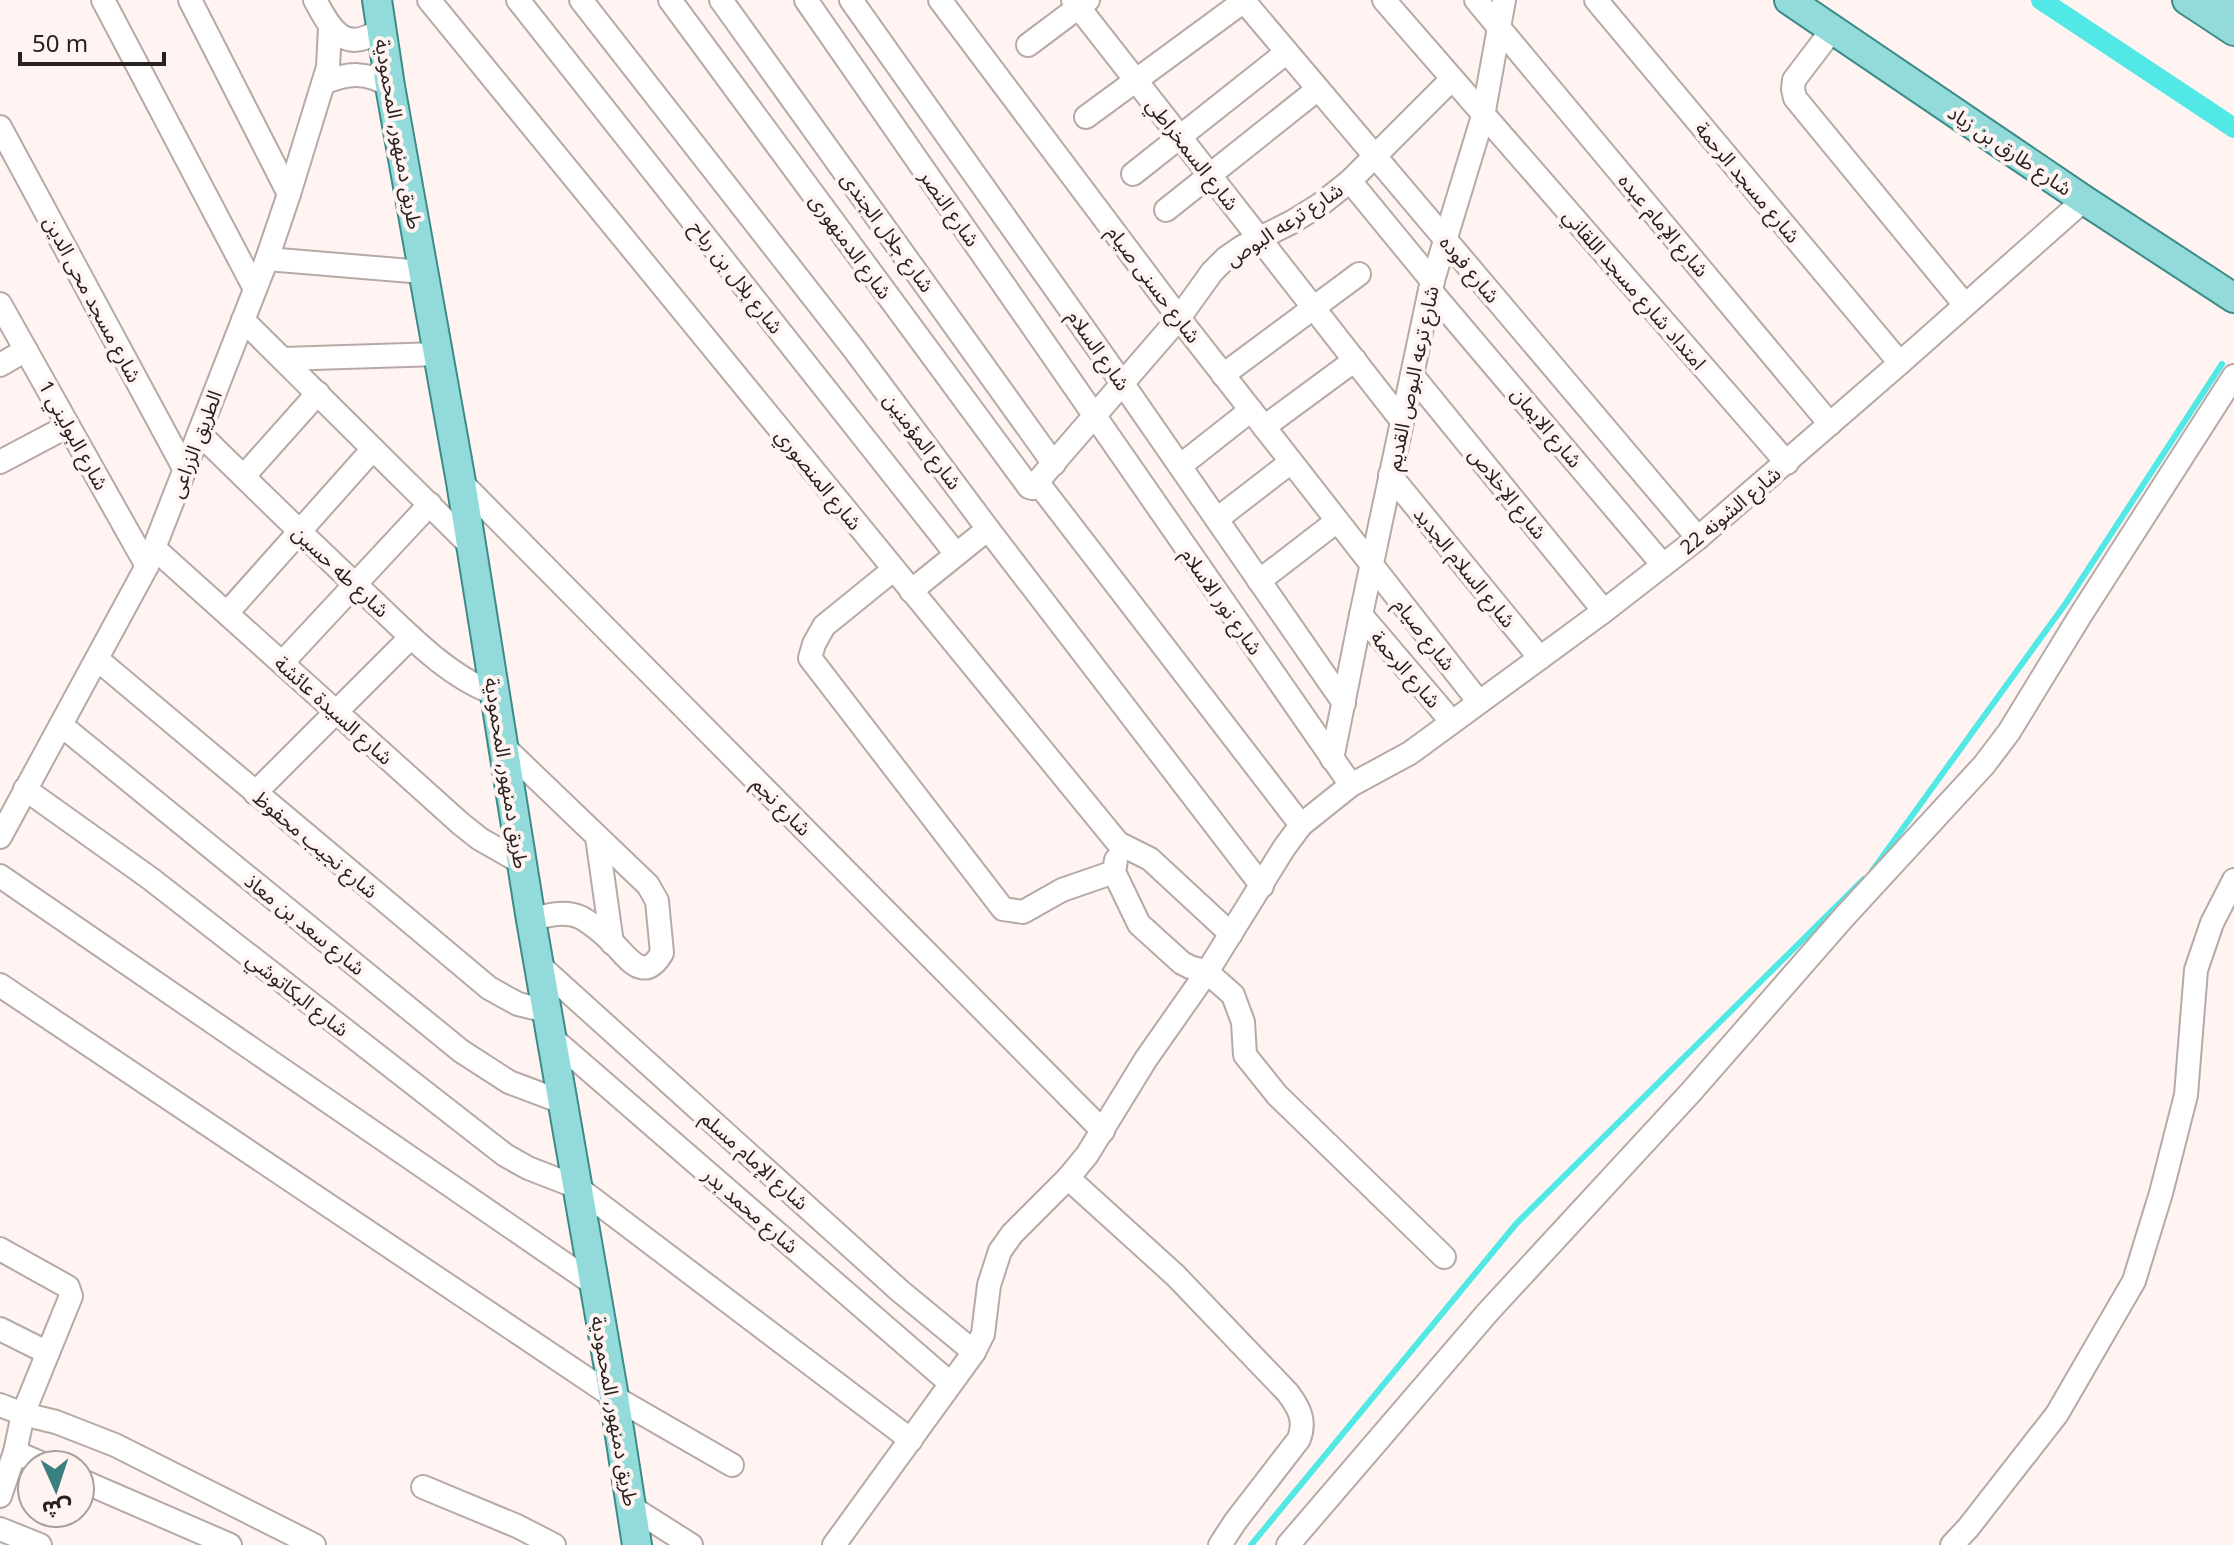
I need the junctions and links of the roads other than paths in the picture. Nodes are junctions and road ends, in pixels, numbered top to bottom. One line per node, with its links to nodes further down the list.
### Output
1 (103, 0): 52 (street)
2 (190, 0): 43 (street)
3 (315, 0): 24 (street)
4 (377, 0): 25 (main road, طريق دمنهور, المحمودية)
5 (429, 0): 98 (street, شارع المنصوري)
6 (518, 0): 94 (street, شارع بلال بن رباح)
7 (581, 0): 90 (street, شارع المؤمنين)
8 (670, 0): 86 (street, شارع الدمنهورى)
9 (721, 0): 80 (street, شارع جلال الجندى)
10 (806, 0): 70 (street, شارع النصر)
11 (851, 0): 68 (street, شارع السلام)
12 (940, 0): 57 (street, شارع حسنى صيام)
13 (1384, 0): 30 (street, امتداد شارع مسجد اللقاني)
14 (1476, 0): 23 (street, شارع الإمام عبده)
15 (1504, 0): 23 (street, شارع ترعه البوص القديم)
16 (1596, 0): 63 (street, شارع مسجد الرحمة)
17 (1789, 0): 26 (main road, شارع طارق بن زياد)
18 (2187, 0): 27 (main road)
19 (2226, 0): 22 (main road)
20 (1244, 1): 29 (street, شارع فوده); 31 (street)
21 (1080, 2): 28 (street); 31 (street, شارع السمخراطي)
22 (2234, 6)
23 (1498, 25): 35 (street, شارع ترعه البوص القديم); 73 (street, شارع الإمام عبده)
24 (330, 28): 25 (street); 32 (street, الطريق الزراعى)
25 (381, 29): 33 (main road, طريق دمنهور, المحمودية)
26 (1832, 30): 44 (main road, شارع طارق بن زياد); 55 (street)
27 (2234, 31)
28 (1028, 45)
29 (1287, 52): 34 (street, شارع فوده); 38 (street)
30 (1452, 79): 35 (street, امتداد شارع مسجد اللقاني); 39 (street, شارع ترعه البوص)
31 (1136, 80): 36 (street); 38 (street, شارع السمخراطي)
32 (324, 83): 33 (street); 43 (street, الطريق الزراعى)
33 (390, 86): 49 (main road, طريق دمنهور, المحمودية)
34 (1318, 89): 39 (street, شارع فوده); 41 (street)
35 (1483, 116): 47 (street, شارع ترعه البوص القديم); 79 (street, امتداد شارع مسجد اللقاني)
36 (1086, 117)
37 (0, 127): 82 (street, شارع مسجد محى الدين)
38 (1180, 137): 40 (street); 41 (street, شارع السمخراطي)
39 (1375, 156): 42 (street, شارع ترعه البوص); 47 (street, شارع فوده)
40 (1133, 174)
41 (1210, 175): 45 (street); 46 (street, شارع السمخراطي)
42 (1350, 181): 46 (street, شارع ترعه البوص); 51 (street, شارع فوده)
43 (289, 194): 48 (street, الطريق الزراعى)
44 (2084, 200): 53 (main road, شارع طارق بن زياد); 55 (street, شارع الشونه 22)
45 (1166, 210)
46 (1260, 238): 56 (street, شارع السمخراطي); 57 (street, شارع ترعه البوص)
47 (1446, 241): 51 (street, شارع ترعه البوص القديم); 92 (street, شارع فوده)
48 (267, 259): 49 (street); 52 (street, الطريق الزراعى)
49 (423, 272): 60 (main road, طريق دمنهور, المحمودية)
50 (1359, 274): 56 (street)
51 (1432, 286): 66 (street, شارع ترعه البوص القديم); 96 (street, شارع الايمان)
52 (255, 289): 58 (street, الطريق الزراعى)
53 (2234, 298)
54 (0, 304): 59 (street, شارع البوليني 1)
55 (1965, 305): 63 (street, شارع الشونه 22)
56 (1314, 307): 62 (street, شارع السمخراطي); 65 (street)
57 (1179, 318): 65 (street, شارع حسنى صيام); 68 (street, شارع ترعه البوص)
58 (243, 320): 61 (street); 75 (street, الطريق الزراعى)
59 (26, 350): 64 (street); 74 (street, شارع البوليني 1)
60 (438, 354): 61 (street); 85 (main road, طريق دمنهور, المحمودية)
61 (283, 359): 69 (street)
62 (1355, 360): 71 (street); 72 (street, شارع السمخراطي)
63 (1900, 363): 73 (street, شارع الشونه 22)
64 (0, 365)
65 (1223, 375): 71 (street, شارع حسنى صيام)
66 (1412, 375): 72 (street, شارع ترعه البوص القديم); 102 (street, شارع الإخلاص)
67 (2234, 376): 167 (street)
68 (1123, 384): 70 (street, شارع ترعه البوص); 81 (street, شارع السلام)
69 (318, 393): 76 (street); 84 (street)
70 (1094, 416): 80 (street, شارع ترعه البوص); 116 (street, شارع نور الاسلام)
71 (1257, 419): 78 (street, شارع حسنى صيام); 81 (street)
72 (1402, 421): 83 (street, شارع ترعه البوص القديم)
73 (1830, 424): 79 (street, شارع الشونه 22)
74 (68, 426): 77 (street); 95 (street, شارع البوليني 1)
75 (200, 434): 82 (street, الطريق الزراعى); 84 (street, شارع طه حسين)
76 (373, 449): 87 (street); 91 (street)
77 (0, 462)
78 (1291, 462): 88 (street); 89 (street, شارع حسنى صيام)
79 (1787, 463): 92 (street, شارع الشونه 22)
80 (1054, 464): 86 (street, شارع ترعه البوص)
81 (1180, 466): 88 (street, شارع السلام)
82 (185, 470): 95 (street, الطريق الزراعى)
83 (1390, 475): 97 (street, شارع ترعه البوص القديم); 106 (street, شارع السلام الجديد)
84 (244, 476): 91 (street, شارع طه حسين)
85 (461, 482): 93 (main road, طريق دمنهور, المحمودية); 137 (street, شارع نجم)
86 (1036, 486): 120 (street, شارع الدمنهورى)
87 (430, 504): 93 (street); 100 (street)
88 (1217, 519): 99 (street, شارع السلام)
89 (1337, 521): 97 (street, شارع حسنى صيام); 99 (street)
90 (988, 529): 94 (street); 128 (street, شارع المؤمنين)
91 (299, 532): 100 (street, شارع طه حسين); 103 (street)
92 (1698, 538): 96 (street, شارع الشونه 22)
93 (470, 545): 109 (main road, طريق دمنهور, المحمودية)
94 (956, 554): 101 (street)
95 (151, 557): 103 (street, شارع السيدة عائشة); 107 (street, الطريق الزراعى)
96 (1663, 565): 102 (street, شارع الشونه 22)
97 (1371, 566): 104 (street, شارع ترعه البوص القديم); 110 (street, شارع صيام)
98 (893, 570): 101 (street, شارع المنصوري); 125 (street)
99 (1259, 581): 111 (street, شارع السلام)
100 (355, 584): 105 (street, شارع طه حسين); 108 (street)
101 (911, 591): 123 (street, شارع المنصوري)
102 (1604, 611): 106 (street, شارع الشونه 22)
103 (227, 613): 108 (street, شارع السيدة عائشة)
104 (1361, 615): 111 (street, شارع ترعه البوص القديم); 113 (street, شارع الرحمة)
105 (411, 637): 109 (street, شارع طه حسين); 112 (street)
106 (1540, 658): 110 (street, شارع الشونه 22)
107 (97, 659): 114 (street, الطريق الزراعى); 119 (street, شارع نجيب محفوظ)
108 (282, 663): 112 (street, شارع السيدة عائشة)
109 (494, 693): 115 (main road, طريق دمنهور, المحمودية)
110 (1479, 702): 113 (street, شارع الشونه 22)
111 (1344, 703): 116 (street, شارع ترعه البوص القديم)
112 (335, 712): 119 (street); 124 (street, شارع السيدة عائشة)
113 (1452, 722): 117 (street, شارع الشونه 22)
114 (61, 725): 118 (street, الطريق الزراعى); 136 (street, شارع سعد بن معاذ)
115 (502, 745): 122 (street); 124 (main road, طريق دمنهور, المحمودية)
116 (1332, 759): 117 (street, شارع نور الاسلام)
117 (1351, 785): 120 (street, شارع الشونه 22)
118 (25, 789): 121 (street, الطريق الزراعى); 139 (street, شارع البكاتوشي)
119 (255, 793): 135 (street, شارع نجيب محفوظ)
120 (1301, 825): 128 (street, شارع الشونه 22)
121 (0, 837)
122 (597, 837): 131 (street); 131 (street)
123 (1118, 843): 125 (street); 130 (street, شارع المنصوري)
124 (522, 863): 129 (main road, طريق دمنهور, المحمودية)
125 (1114, 872): 133 (street)
126 (0, 876): 142 (street)
127 (2234, 880): 168 (street)
128 (1262, 886): 130 (street, شارع الشونه 22)
129 (531, 920): 131 (street); 132 (main road, طريق دمنهور, المحمودية)
130 (1231, 934): 133 (street, شارع الشونه 22)
131 (612, 943)
132 (539, 965): 135 (main road, طريق دمنهور, المحمودية); 144 (street, شارع الإمام مسلم)
133 (1207, 972): 137 (street, شارع الشونه 22); 141 (street)
134 (0, 985): 147 (street)
135 (549, 1024): 136 (main road, طريق دمنهور, المحمودية); 146 (street, شارع محمد بدر)
136 (562, 1102): 139 (main road, طريق دمنهور, المحمودية)
137 (1103, 1131): 138 (street, شارع الشونه 22)
138 (1068, 1178): 144 (street, شارع الشونه 22); 166 (street)
139 (577, 1187): 142 (main road, طريق دمنهور, المحمودية); 150 (street, شارع البكاتوشي)
140 (0, 1249): 145 (street)
141 (1444, 1257)
142 (594, 1284): 147 (main road, طريق دمنهور, المحمودية)
143 (0, 1329): 145 (street)
144 (974, 1352): 146 (street)
145 (48, 1353): 149 (street)
146 (950, 1383): 150 (street)
147 (614, 1397): 152 (street); 156 (main road, طريق دمنهور, المحمودية)
148 (0, 1405): 149 (street)
149 (23, 1414): 151 (street); 161 (street)
150 (911, 1440): 165 (street)
151 (15, 1452): 155 (street)
152 (732, 1465)
153 (96, 1487): 160 (street)
154 (423, 1487): 158 (street)
155 (0, 1496)
156 (631, 1507): 163 (main road, طريق دمنهور, المحمودية); 164 (street)
157 (0, 1529): 159 (street)
158 (514, 1536): 162 (street)
159 (40, 1545)
160 (230, 1545)
161 (314, 1545)
162 (554, 1545)
163 (637, 1545)
164 (691, 1545)
165 (834, 1545)
166 (1220, 1545)
167 (1288, 1545)
168 (1952, 1545)

